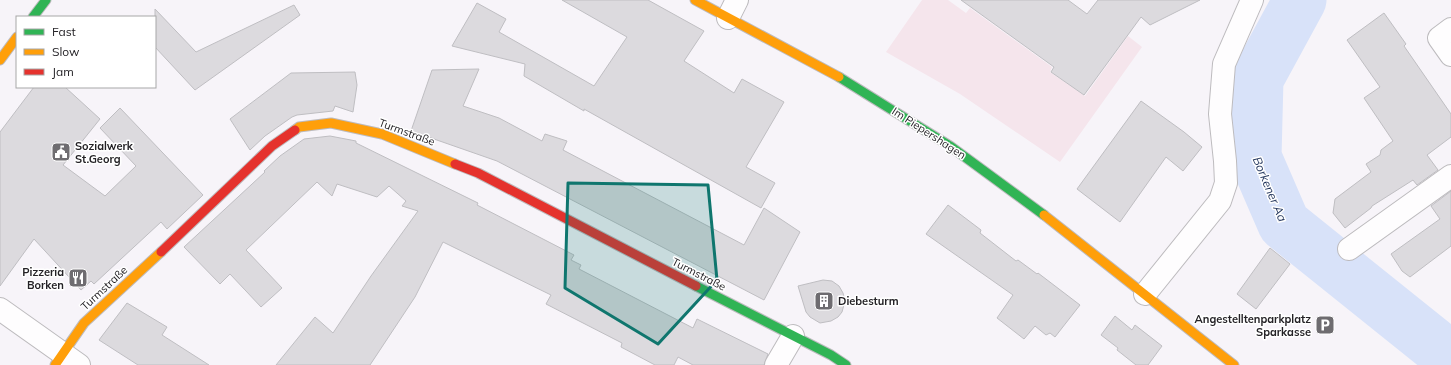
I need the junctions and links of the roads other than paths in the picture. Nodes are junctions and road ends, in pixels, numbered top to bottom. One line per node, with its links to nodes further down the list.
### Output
1 (46, 0): 5 (street)
2 (695, 0): 4 (street, Im Piepershagen)
3 (1252, 0): 12 (street)
4 (732, 9): 12 (street, Im Piepershagen)
5 (34, 16)
6 (1451, 29): 8 (street)
7 (16, 38): 9 (street)
8 (1451, 55)
9 (0, 60)
10 (1451, 176): 11 (street)
11 (1349, 250)
12 (1145, 294): 18 (street, Im Piepershagen)
13 (0, 309): 15 (street)
14 (793, 336): 15 (street, Turmstraße); 16 (street); 17 (street, Turmstraße)
15 (65, 361)
16 (776, 365)
17 (846, 365)
18 (1234, 365)

